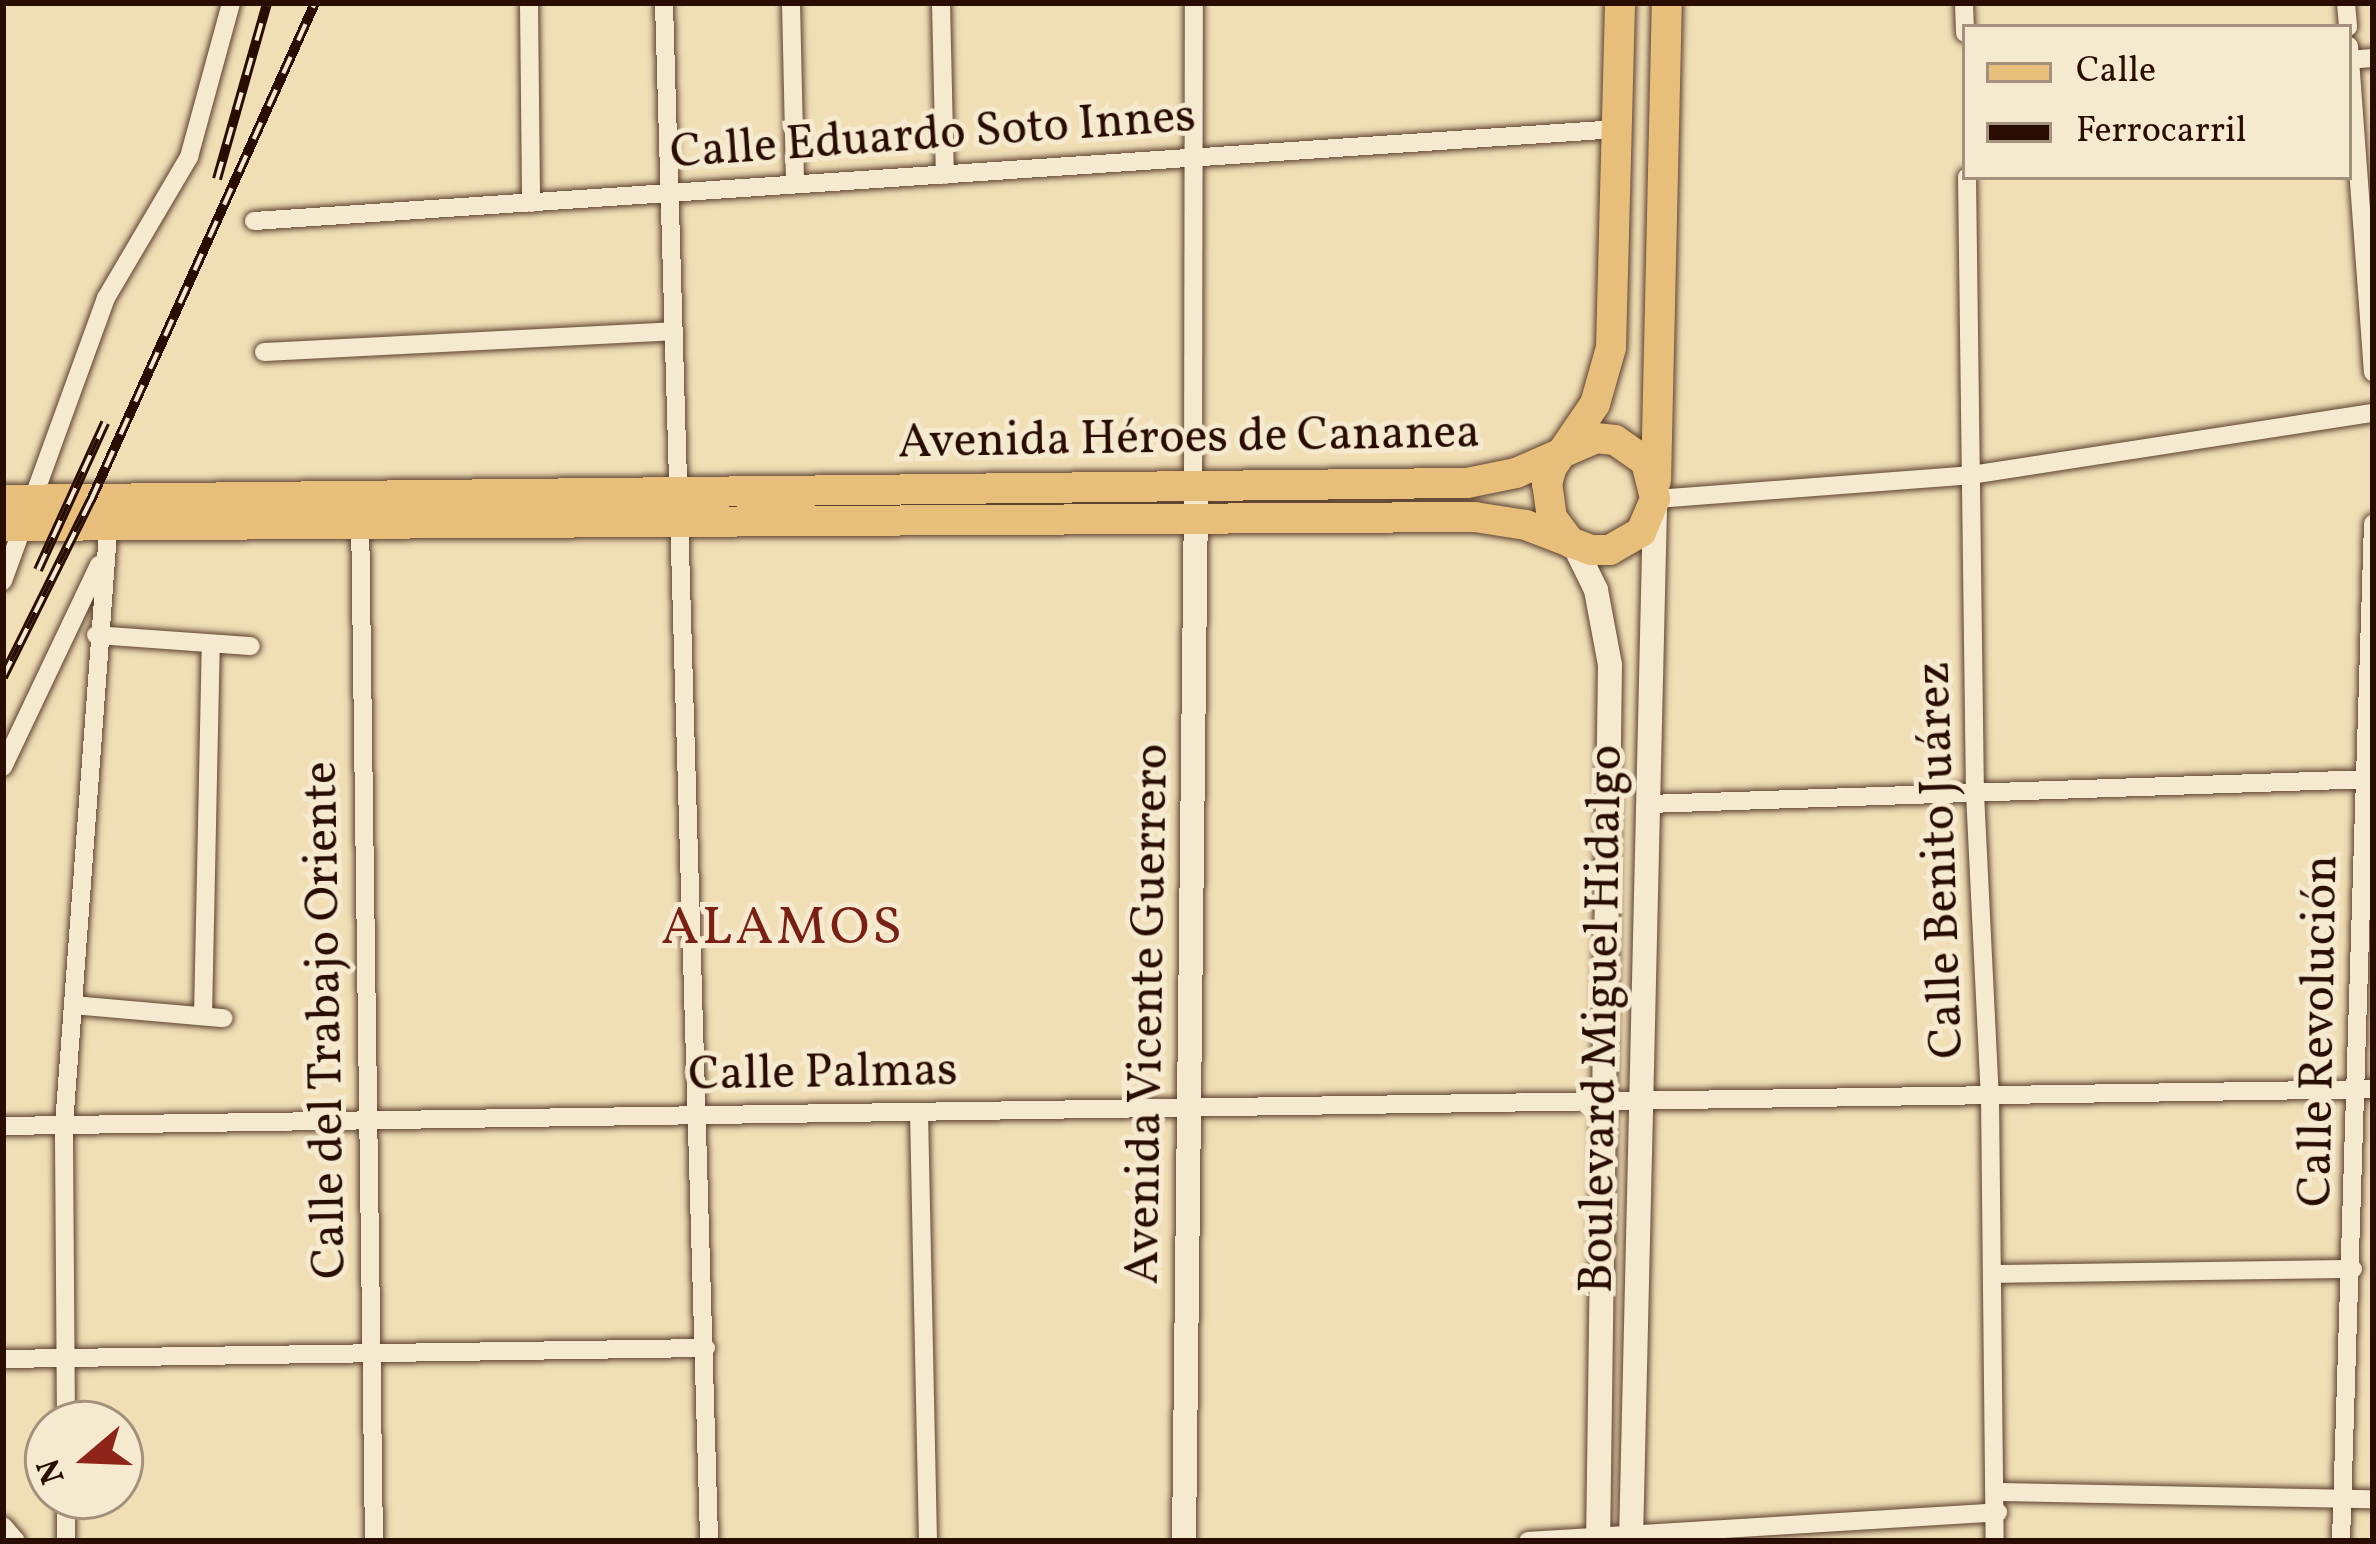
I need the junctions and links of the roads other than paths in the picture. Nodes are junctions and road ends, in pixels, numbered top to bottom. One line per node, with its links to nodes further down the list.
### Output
1 (232, 3): 28 (street)
2 (529, 3): 16 (street)
3 (664, 3): 15 (street)
4 (791, 3): 14 (street)
5 (940, 3): 12 (street)
6 (1194, 3): 11 (street)
7 (1620, 3): 10 (main road)
8 (1667, 3): 24 (main road)
9 (2352, 99): 20 (street)
10 (1617, 128): 11 (street, Calle Eduardo Soto Innes); 22 (main road)
11 (1193, 158): 12 (street, Calle Eduardo Soto Innes); 25 (street)
12 (945, 175): 14 (street, Calle Eduardo Soto Innes)
13 (1967, 180): 23 (street, Calle Benito Juárez)
14 (795, 184): 15 (street, Calle Eduardo Soto Innes)
15 (669, 193): 16 (street, Calle Eduardo Soto Innes); 18 (street)
16 (531, 203): 17 (street, Calle Eduardo Soto Innes)
17 (254, 221)
18 (673, 331): 19 (street); 26 (street)
19 (264, 352)
20 (2373, 372)
21 (2373, 412): 23 (street)
22 (1562, 452): 24 (main road, Avenida Héroes de Cananea); 25 (main road, Avenida Héroes de Cananea); 31 (main road)
23 (1971, 475): 24 (street); 41 (street, Calle Benito Juárez)
24 (1655, 499): 31 (main road, Avenida Héroes de Cananea); 37 (street, Boulevard Miguel Hidalgo)
25 (1196, 503): 26 (main road, Avenida Héroes de Cananea); 31 (main road, Avenida Héroes de Cananea); 48 (street, Avenida Vicente Guerrero)
26 (680, 507): 27 (main road, Avenida Héroes de Cananea); 50 (street)
27 (360, 510): 30 (main road, Avenida Héroes de Cananea); 51 (street, Calle del Trabajo Oriente)
28 (15, 513): 30 (main road, Avenida Héroes de Cananea); 32 (street)
29 (2373, 524): 33 (street, Calle Revolución)
30 (109, 526): 34 (street); 39 (street)
31 (1574, 545): 38 (street, Boulevard Miguel Hidalgo)
32 (3, 581)
33 (2372, 626): 40 (street, Calle Revolución)
34 (96, 635): 35 (street); 43 (street)
35 (211, 644): 36 (street); 43 (street)
36 (251, 646)
37 (1653, 663): 38 (street); 42 (street, Boulevard Miguel Hidalgo)
38 (1610, 665): 47 (street, Boulevard Miguel Hidalgo)
39 (3, 767)
40 (2369, 780): 41 (street); 44 (street, Calle Revolución)
41 (1975, 793): 42 (street); 45 (street, Calle Benito Juárez)
42 (1649, 805): 46 (street, Boulevard Miguel Hidalgo)
43 (73, 1005): 52 (street)
44 (2366, 1090): 45 (street, Calle Palmas); 54 (street, Calle Revolución)
45 (1990, 1097): 46 (street, Calle Palmas); 55 (street, Calle Benito Juárez)
46 (1645, 1101): 47 (street, Calle Palmas); 66 (street, Boulevard Miguel Hidalgo)
47 (1607, 1102): 48 (street, Calle Palmas); 65 (street, Boulevard Miguel Hidalgo)
48 (1190, 1108): 49 (street, Calle Palmas); 71 (street, Avenida Vicente Guerrero)
49 (919, 1112): 50 (street, Calle Palmas); 70 (street)
50 (700, 1115): 51 (street, Calle Palmas); 56 (street)
51 (366, 1120): 52 (street, Calle Palmas); 57 (street, Calle del Trabajo Oriente)
52 (64, 1125): 53 (street, Calle Palmas); 58 (street)
53 (3, 1126)
54 (2353, 1269): 55 (street); 61 (street, Calle Revolución)
55 (1993, 1274): 63 (street, Calle Benito Juárez)
56 (706, 1348): 57 (street); 69 (street)
57 (372, 1353): 58 (street); 68 (street, Calle del Trabajo Oriente)
58 (65, 1358): 59 (street); 60 (street)
59 (3, 1359)
60 (66, 1400)
61 (2342, 1497): 62 (street); 63 (street); 74 (street, Calle Revolución)
62 (2373, 1498)
63 (1997, 1502): 66 (street); 73 (street, Calle Benito Juárez)
64 (3, 1526): 67 (street)
65 (1598, 1540): 66 (street); 72 (street)
66 (1631, 1540)
67 (16, 1541)
68 (374, 1541)
69 (710, 1541)
70 (928, 1541)
71 (1184, 1541)
72 (1528, 1541)
73 (1996, 1541)
74 (2341, 1541)

